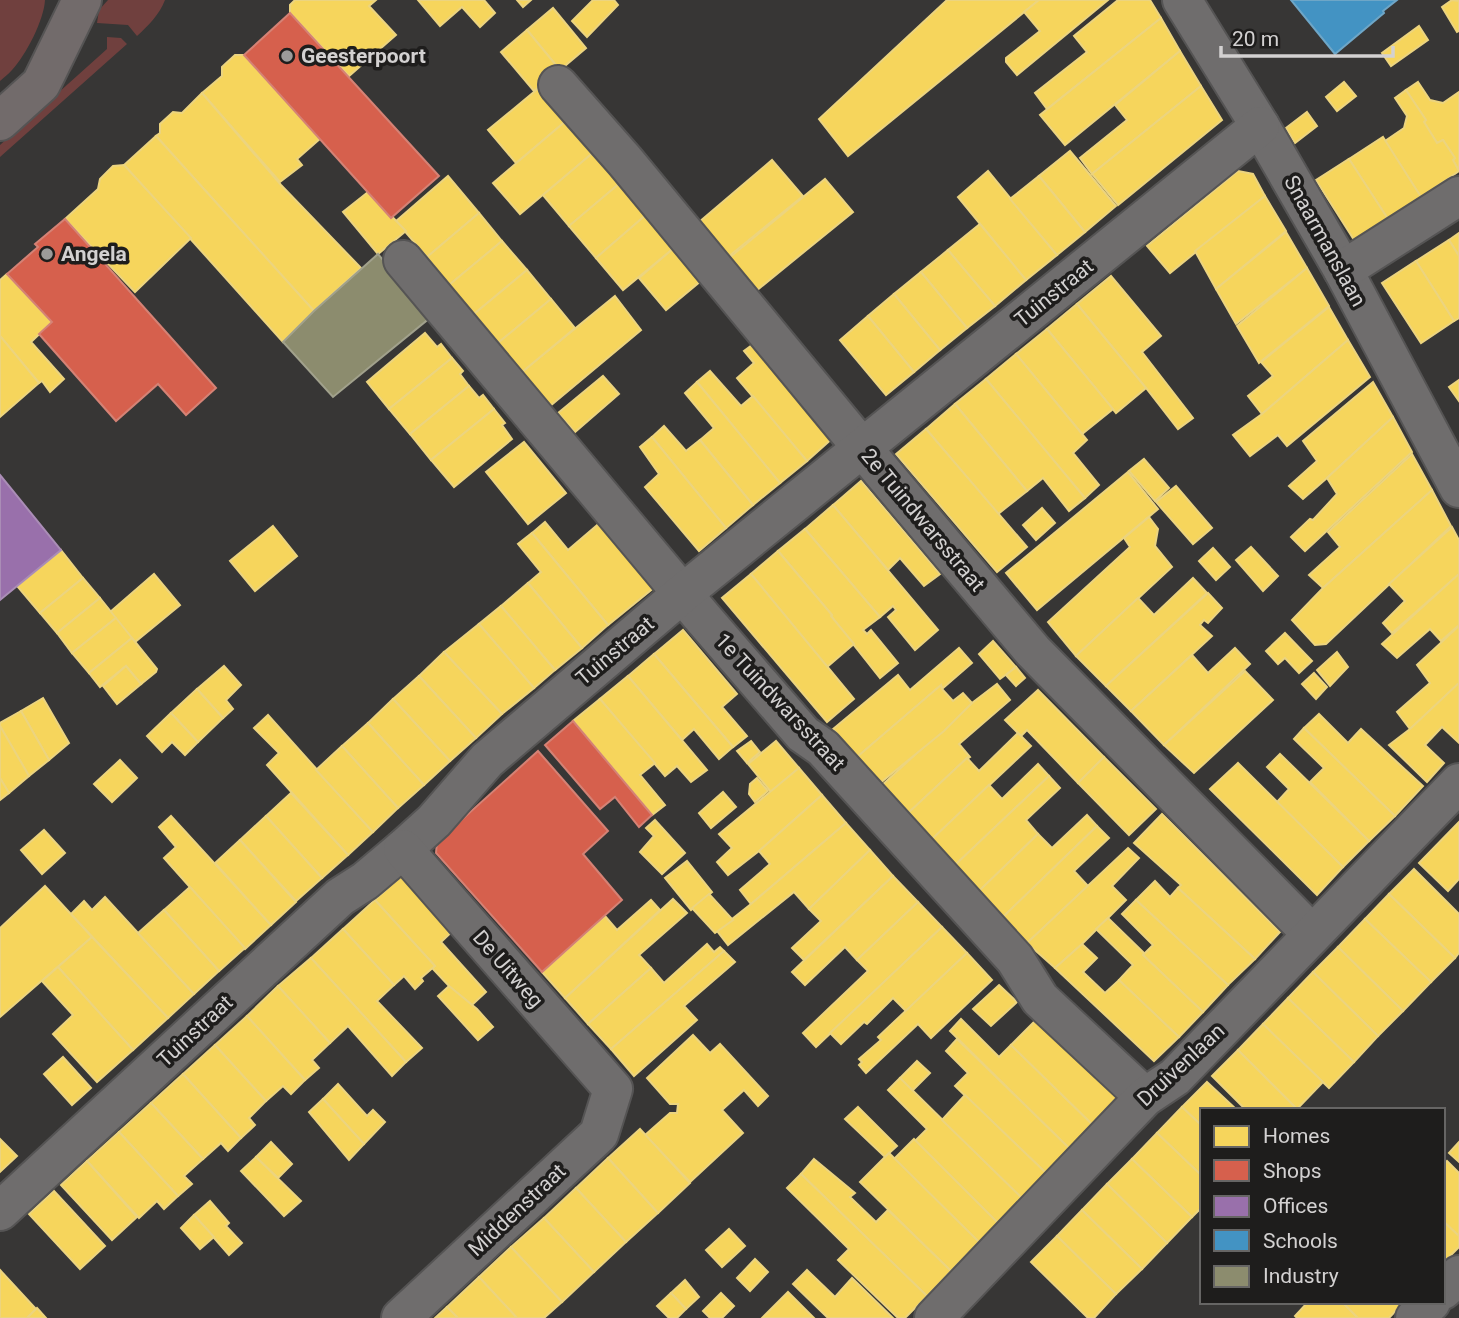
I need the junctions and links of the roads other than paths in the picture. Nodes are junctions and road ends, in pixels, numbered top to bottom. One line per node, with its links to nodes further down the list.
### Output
1 (82, 0): 4 (main road)
2 (1182, 0): 5 (street, Snaarmanslaan)
3 (558, 85): 10 (street, 2e Tuindwarsstraat)
4 (0, 121)
5 (1260, 125): 8 (street, Snaarmanslaan); 10 (street, Tuinstraat)
6 (1459, 196): 8 (street)
7 (403, 260): 12 (street, 1e Tuindwarsstraat)
8 (1343, 270): 9 (street, Snaarmanslaan)
9 (1446, 434): 11 (street, Snaarmanslaan)
10 (863, 449): 12 (street, Tuinstraat); 15 (street, 2e Tuindwarsstraat)
11 (1459, 488)
12 (683, 593): 14 (street, Tuinstraat); 17 (street, 1e Tuindwarsstraat)
13 (1459, 783): 15 (street, Druivenlaan)
14 (403, 849): 16 (street, De Uitweg); 18 (street, Tuinstraat)
15 (1312, 934): 17 (street, Druivenlaan)
16 (613, 1089): 22 (street, Middenstraat)
17 (1145, 1097): 23 (street, Druivenlaan)
18 (0, 1211)
19 (1459, 1275): 20 (street)
20 (1445, 1288)
21 (1429, 1304): 24 (street)
22 (401, 1318)
23 (934, 1318)
24 (1415, 1318)

